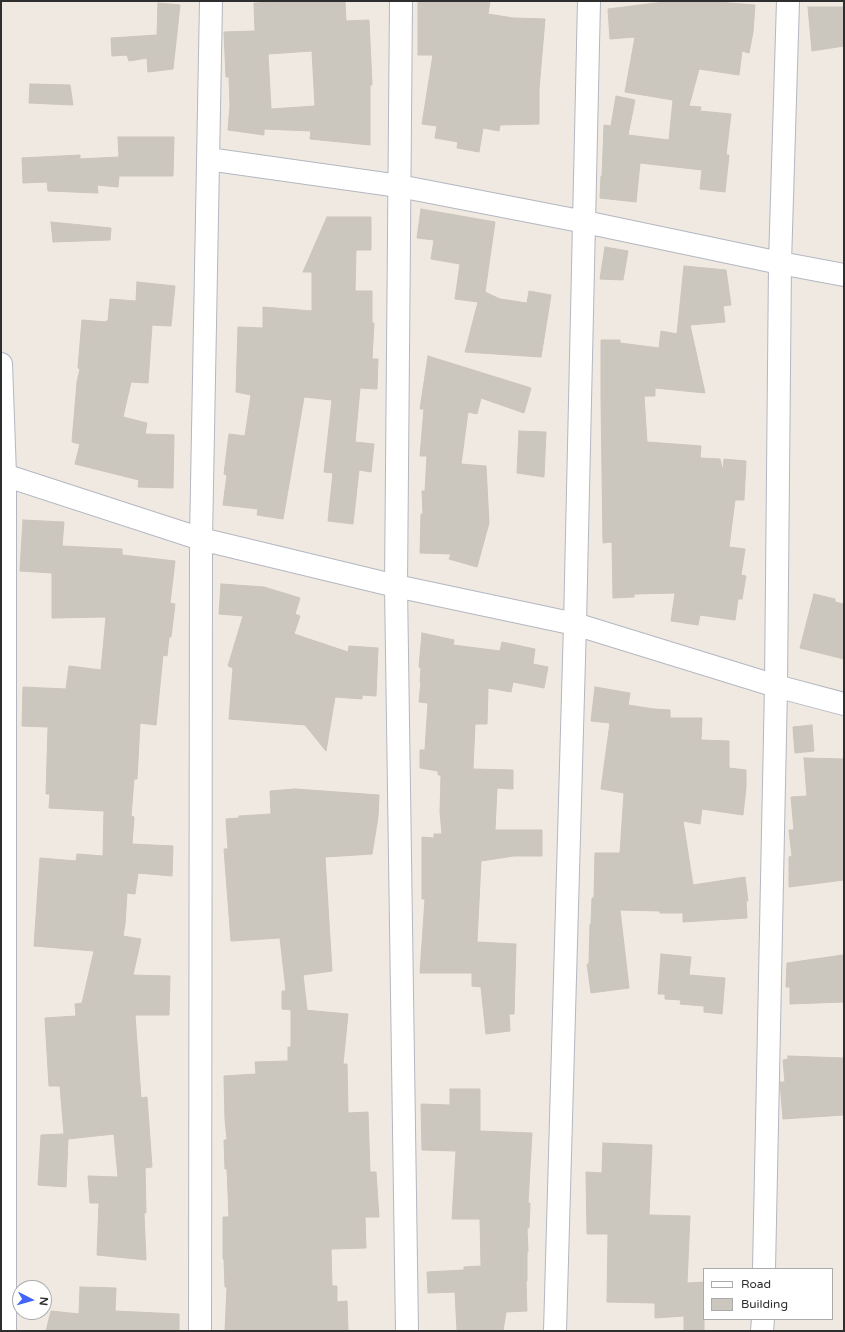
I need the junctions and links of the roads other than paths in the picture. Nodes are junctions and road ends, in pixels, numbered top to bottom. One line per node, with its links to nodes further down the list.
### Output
1 (211, 1): 5 (street)
2 (401, 1): 6 (street)
3 (589, 1): 7 (street)
4 (788, 1): 8 (street)
5 (208, 159): 6 (street); 12 (street)
6 (399, 186): 7 (street); 13 (street)
7 (585, 222): 8 (street); 14 (street)
8 (780, 263): 9 (street); 15 (street)
9 (844, 275)
10 (1, 364): 11 (street)
11 (3, 474): 12 (street); 19 (street)
12 (201, 539): 13 (street); 20 (street)
13 (396, 586): 14 (street); 21 (street)
14 (575, 624): 15 (street); 22 (street)
15 (776, 686): 16 (street); 17 (street)
16 (844, 704)
17 (764, 1268)
18 (763, 1320): 23 (street)
19 (5, 1331)
20 (200, 1331)
21 (406, 1331)
22 (555, 1331)
23 (762, 1331)

